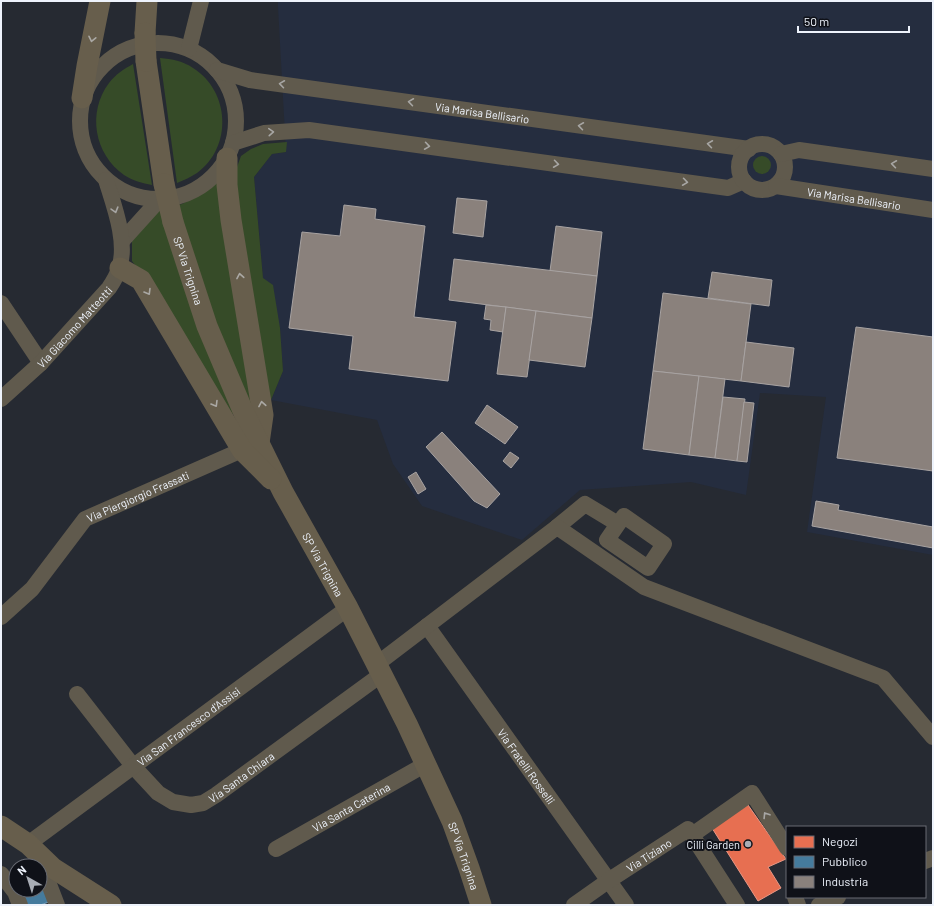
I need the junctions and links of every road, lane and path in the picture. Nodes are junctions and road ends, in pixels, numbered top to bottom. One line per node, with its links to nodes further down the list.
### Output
1 (100, 1): 6 (main road, one-way to 6)
2 (147, 1): 14 (main road, bridge)
3 (201, 1): 4 (street)
4 (189, 49): 5 (street); 6 (street)
5 (217, 70): 7 (street, Via Marisa Bellisario, one-way to 5); 8 (street)
6 (82, 98): 11 (street)
7 (749, 149): 9 (street); 12 (street)
8 (230, 150): 12 (street, one-way to 12); 14 (street); 21 (main road, one-way to 8)
9 (781, 154): 10 (street, one-way to 9); 13 (street)
10 (933, 169)
11 (106, 180): 14 (street); 16 (street, Via Giacomo Matteotti, one-way to 16)
12 (744, 181): 13 (street)
13 (776, 186): 15 (street, Via Marisa Bellisario)
14 (162, 192): 16 (street); 21 (main road, SP Via Trignina, bridge)
15 (933, 210)
16 (122, 240): 17 (street, Via Giacomo Matteotti)
17 (120, 268): 19 (street, Via Giacomo Matteotti); 21 (main road, one-way to 21)
18 (1, 303): 19 (street)
19 (41, 363): 20 (street, Via Giacomo Matteotti)
20 (1, 399)
21 (250, 447): 24 (main road, SP Via Trignina); 25 (street, Via Piergiorgio Frassati)
22 (618, 524): 23 (street, Via Santa Chiara)
23 (557, 527): 26 (street, Via Santa Chiara); 29 (street)
24 (348, 608): 27 (main road, SP Via Trignina); 31 (street, Via San Francesco d'Assisi)
25 (1, 617)
26 (428, 626): 27 (street, Via Santa Chiara); 41 (street, Via Fratelli Rosselli)
27 (380, 669): 30 (main road, SP Via Trignina); 31 (street, Via Santa Chiara)
28 (78, 694): 31 (street, Via Santa Chiara)
29 (933, 737)
30 (426, 764): 36 (street, Via Santa Caterina); 46 (main road, SP Via Trignina)
31 (133, 766): 34 (street, Via San Francesco d'Assisi)
32 (1, 826): 34 (main road)
33 (692, 835): 35 (street, one-way to 33); 41 (street, Via Tiziano); 49 (street)
34 (28, 844): 37 (main road)
35 (786, 846)
36 (276, 849)
37 (36, 858)
38 (1, 874): 42 (street)
39 (48, 876): 45 (main road)
40 (48, 879): 44 (street)
41 (608, 881): 47 (street, Via Tiziano); 48 (street, Via Fratelli Rosselli)
42 (8, 883)
43 (836, 898): 50 (street)
44 (57, 905)
45 (111, 905)
46 (481, 905)
47 (576, 905)
48 (626, 905)
49 (737, 905)
50 (819, 905)

